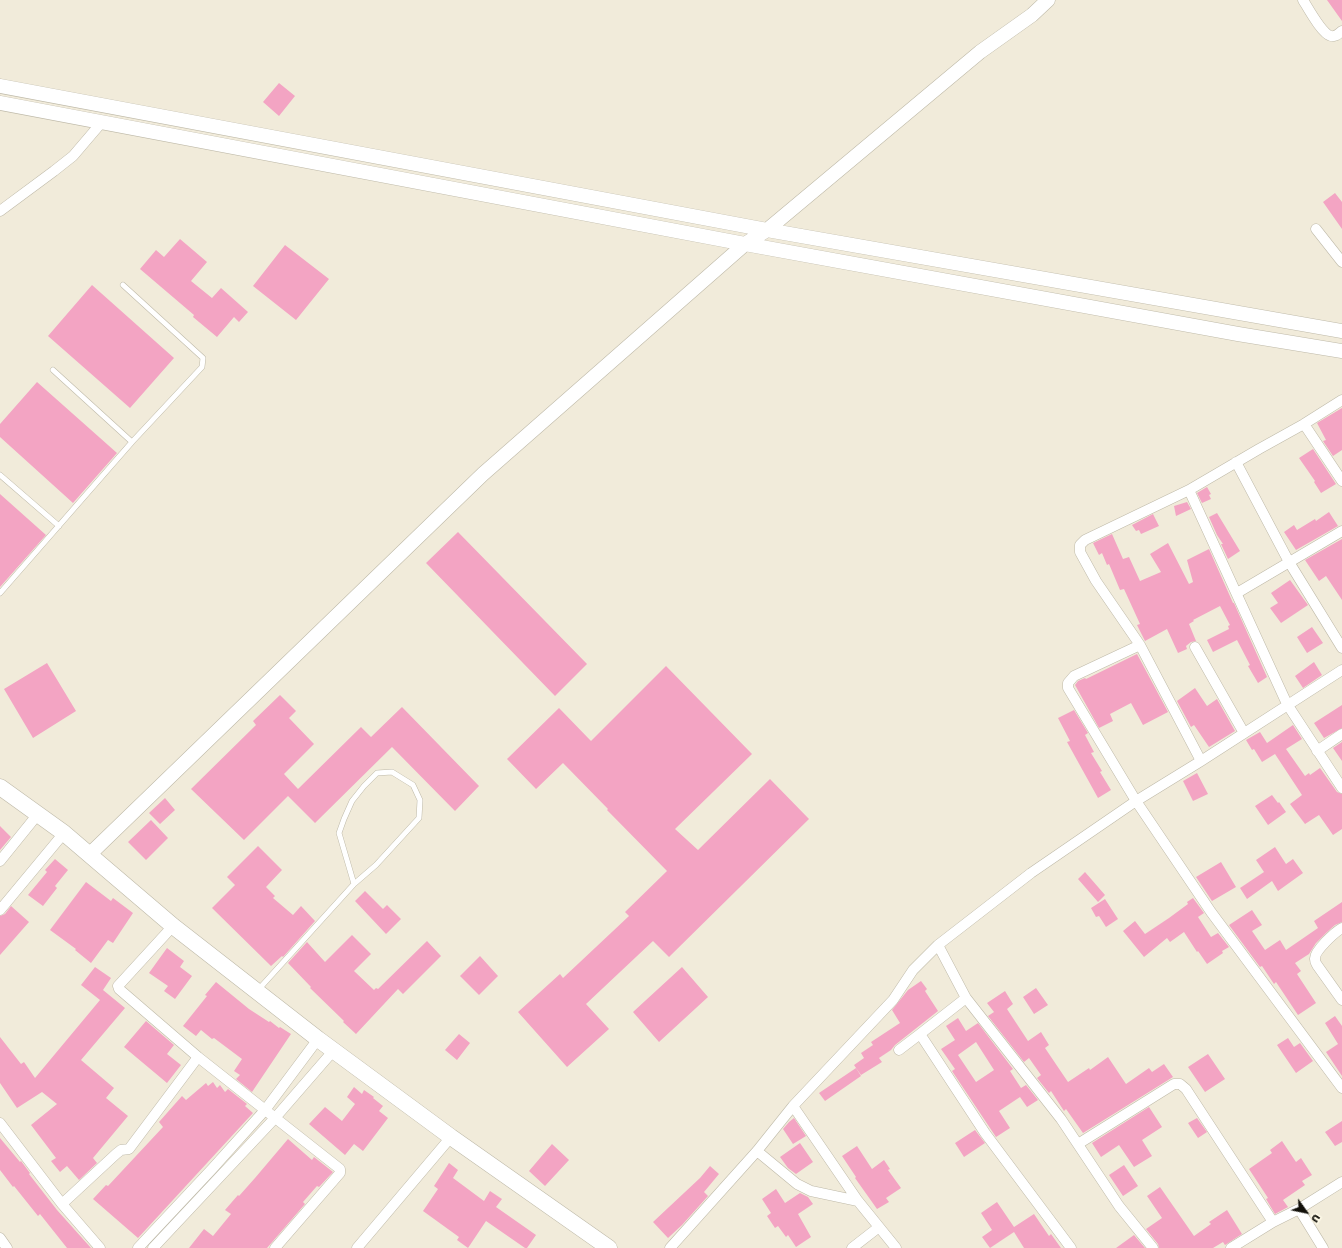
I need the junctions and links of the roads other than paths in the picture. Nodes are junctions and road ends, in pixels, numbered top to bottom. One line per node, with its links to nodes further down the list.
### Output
1 (1048, 0): 9 (street)
2 (1303, 0): 3 (street)
3 (1342, 31)
4 (0, 86): 9 (street)
5 (0, 103): 6 (street)
6 (102, 122): 7 (street); 10 (street)
7 (0, 211)
8 (1316, 229): 11 (street)
9 (767, 230): 10 (street); 13 (street)
10 (745, 244): 14 (street); 42 (street)
11 (1342, 262)
12 (123, 284): 18 (lane)
13 (1342, 332)
14 (1342, 351)
15 (53, 370): 18 (lane)
16 (1342, 400): 17 (street)
17 (1304, 424): 19 (street); 21 (street)
18 (132, 442): 23 (lane)
19 (1236, 462): 22 (street); 25 (street)
20 (0, 475): 23 (lane)
21 (1342, 482)
22 (1188, 490): 27 (street); 28 (street)
23 (59, 526): 26 (lane)
24 (1342, 531): 25 (street)
25 (1289, 562): 27 (street); 30 (street)
26 (0, 593)
27 (1237, 593): 32 (street)
28 (1140, 645): 36 (street); 39 (street)
29 (1195, 647): 33 (street)
30 (1342, 648)
31 (1342, 670): 32 (street)
32 (1287, 704): 33 (street); 35 (street)
33 (1244, 733): 36 (street)
34 (1342, 734): 35 (street)
35 (1317, 751): 38 (street)
36 (1201, 761): 39 (street)
37 (0, 787): 40 (main road)
38 (1342, 788)
39 (1136, 801): 48 (street); 57 (street)
40 (38, 814): 41 (main road); 43 (street)
41 (64, 833): 42 (main road); 45 (street)
42 (90, 854): 46 (main road)
43 (0, 861)
44 (354, 884): 44 (lane); 49 (lane)
45 (0, 910)
46 (174, 926): 49 (main road); 56 (street)
47 (1342, 928): 51 (street)
48 (938, 945): 50 (street); 58 (street)
49 (257, 990): 53 (main road)
50 (966, 998): 52 (street); 63 (street)
51 (1342, 1000)
52 (920, 1034): 55 (street); 82 (street)
53 (318, 1039): 54 (main road); 59 (street)
54 (334, 1050): 60 (street); 62 (main road)
55 (899, 1050)
56 (198, 1057): 59 (street); 67 (street)
57 (1342, 1088)
58 (793, 1106): 64 (street); 66 (street)
59 (265, 1110): 60 (street); 74 (street)
60 (275, 1118): 75 (street); 76 (street)
61 (0, 1123): 67 (street)
62 (451, 1137): 77 (street); 78 (main road)
63 (1078, 1144): 69 (street); 83 (street)
64 (757, 1151): 66 (street); 79 (street)
65 (1342, 1182): 68 (street)
66 (858, 1201): 70 (street)
67 (62, 1204): 73 (street)
68 (1299, 1209): 69 (street); 85 (street)
69 (1272, 1222): 84 (street)
70 (879, 1227): 80 (street); 81 (street)
71 (0, 1238): 72 (street)
72 (8, 1248)
73 (100, 1248)
74 (138, 1248)
75 (153, 1248)
76 (275, 1248)
77 (357, 1248)
78 (609, 1248)
79 (670, 1248)
80 (852, 1248)
81 (896, 1248)
82 (1071, 1248)
83 (1153, 1248)
84 (1231, 1248)
85 (1323, 1248)

